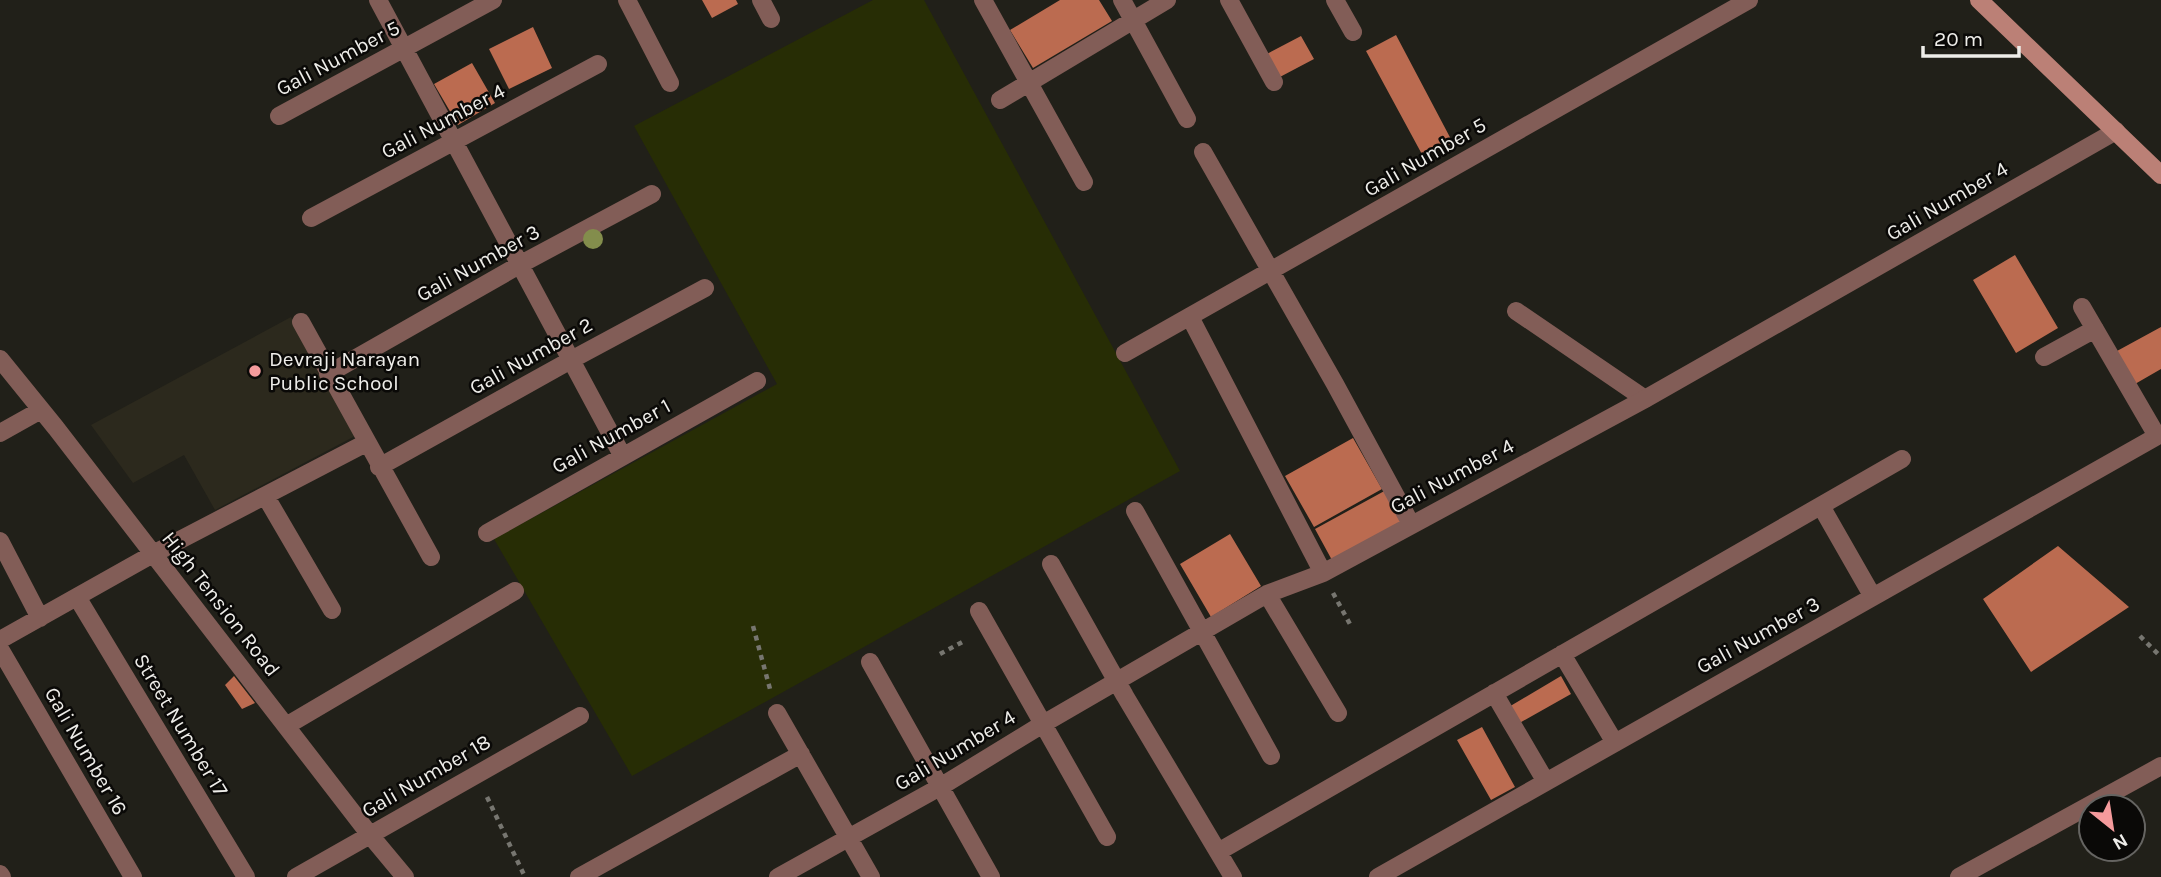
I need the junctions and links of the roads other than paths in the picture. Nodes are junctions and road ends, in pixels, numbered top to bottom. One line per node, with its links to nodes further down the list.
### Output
1 (378, 0): 15 (street)
2 (493, 0): 15 (street, Gali Number 5)
3 (627, 0): 18 (street)
4 (761, 0): 12 (street)
5 (983, 0): 19 (street)
6 (1122, 0): 13 (street)
7 (1167, 0): 13 (street)
8 (1229, 0): 17 (street)
9 (1335, 0): 14 (street)
10 (1749, 0): 31 (street, Gali Number 5)
11 (1979, 0): 23 (main road)
12 (772, 19)
13 (1133, 20): 19 (street); 22 (street)
14 (1353, 32)
15 (404, 47): 21 (street, Gali Number 5); 24 (street)
16 (598, 64): 24 (street, Gali Number 4)
17 (1274, 82)
18 (670, 83)
19 (1029, 83): 20 (street); 27 (street)
20 (1000, 100)
21 (278, 116)
22 (1188, 119)
23 (2116, 131): 26 (main road); 44 (street, Gali Number 4)
24 (455, 140): 29 (street, Gali Number 4); 30 (street)
25 (1203, 152): 31 (street)
26 (2161, 174)
27 (1084, 182)
28 (652, 194): 30 (street, Gali Number 3)
29 (311, 218)
30 (521, 264): 41 (street); 42 (street, Gali Number 3)
31 (1270, 271): 35 (street, Gali Number 5); 55 (street)
32 (705, 288): 41 (street, Gali Number 2)
33 (2082, 307): 37 (street)
34 (1516, 311): 44 (street)
35 (1190, 317): 38 (street, Gali Number 5); 61 (street)
36 (301, 322): 42 (street)
37 (2095, 329): 39 (street); 47 (street)
38 (1125, 353)
39 (2044, 358)
40 (0, 359): 45 (street, High Tension Road)
41 (571, 359): 49 (street); 51 (street, Gali Number 2)
42 (328, 374): 48 (street)
43 (757, 381): 49 (street, Gali Number 1)
44 (1645, 399): 55 (street, Gali Number 4)
45 (41, 410): 46 (street); 58 (street, High Tension Road)
46 (0, 433)
47 (2159, 435): 65 (street, Gali Number 3)
48 (366, 443): 51 (street); 52 (street)
49 (622, 455): 56 (street, Gali Number 1)
50 (1902, 459): 53 (street)
51 (379, 467): 59 (street)
52 (266, 496): 58 (street); 66 (street)
53 (1821, 506): 65 (street); 72 (street)
54 (1135, 511): 69 (street)
55 (1410, 524): 61 (street, Gali Number 4)
56 (487, 533)
57 (0, 541): 68 (street)
58 (153, 554): 64 (street); 80 (street, High Tension Road)
59 (431, 558)
60 (1051, 564): 74 (street)
61 (1323, 573): 63 (street, Gali Number 4)
62 (515, 591): 80 (street)
63 (1267, 594): 69 (street, Gali Number 4); 77 (street)
64 (77, 597): 68 (street); 92 (street, Street Number 17)
65 (1873, 597): 81 (street, Gali Number 3)
66 (332, 610)
67 (979, 611): 79 (street)
68 (40, 618): 70 (street)
69 (1202, 632): 74 (street, Gali Number 4); 83 (street)
70 (0, 640)
71 (0, 649): 91 (street, Gali Number 16)
72 (1562, 654): 75 (street); 81 (street)
73 (870, 662): 86 (street)
74 (1117, 682): 79 (street, Gali Number 4); 90 (street)
75 (1494, 694): 85 (street); 90 (street)
76 (777, 713): 82 (street)
77 (1338, 713)
78 (579, 716): 87 (street, Gali Number 18)
79 (1043, 724): 86 (street, Gali Number 4); 89 (street)
80 (286, 726): 87 (street, High Tension Road)
81 (1615, 743): 85 (street, Gali Number 3)
82 (801, 754): 88 (street); 95 (street)
83 (1271, 756)
84 (2161, 766): 101 (street)
85 (1546, 782): 100 (street, Gali Number 3)
86 (940, 787): 88 (street, Gali Number 4); 98 (street)
87 (370, 835): 93 (street, Gali Number 18); 94 (street, High Tension Road)
88 (849, 837): 96 (street, Gali Number 4); 97 (street)
89 (1107, 837)
90 (1218, 852): 99 (street)
91 (133, 877)
92 (246, 877)
93 (296, 877)
94 (405, 877)
95 (579, 877)
96 (778, 877)
97 (871, 877)
98 (991, 877)
99 (1233, 877)
100 (1378, 877)
101 (1959, 877)

